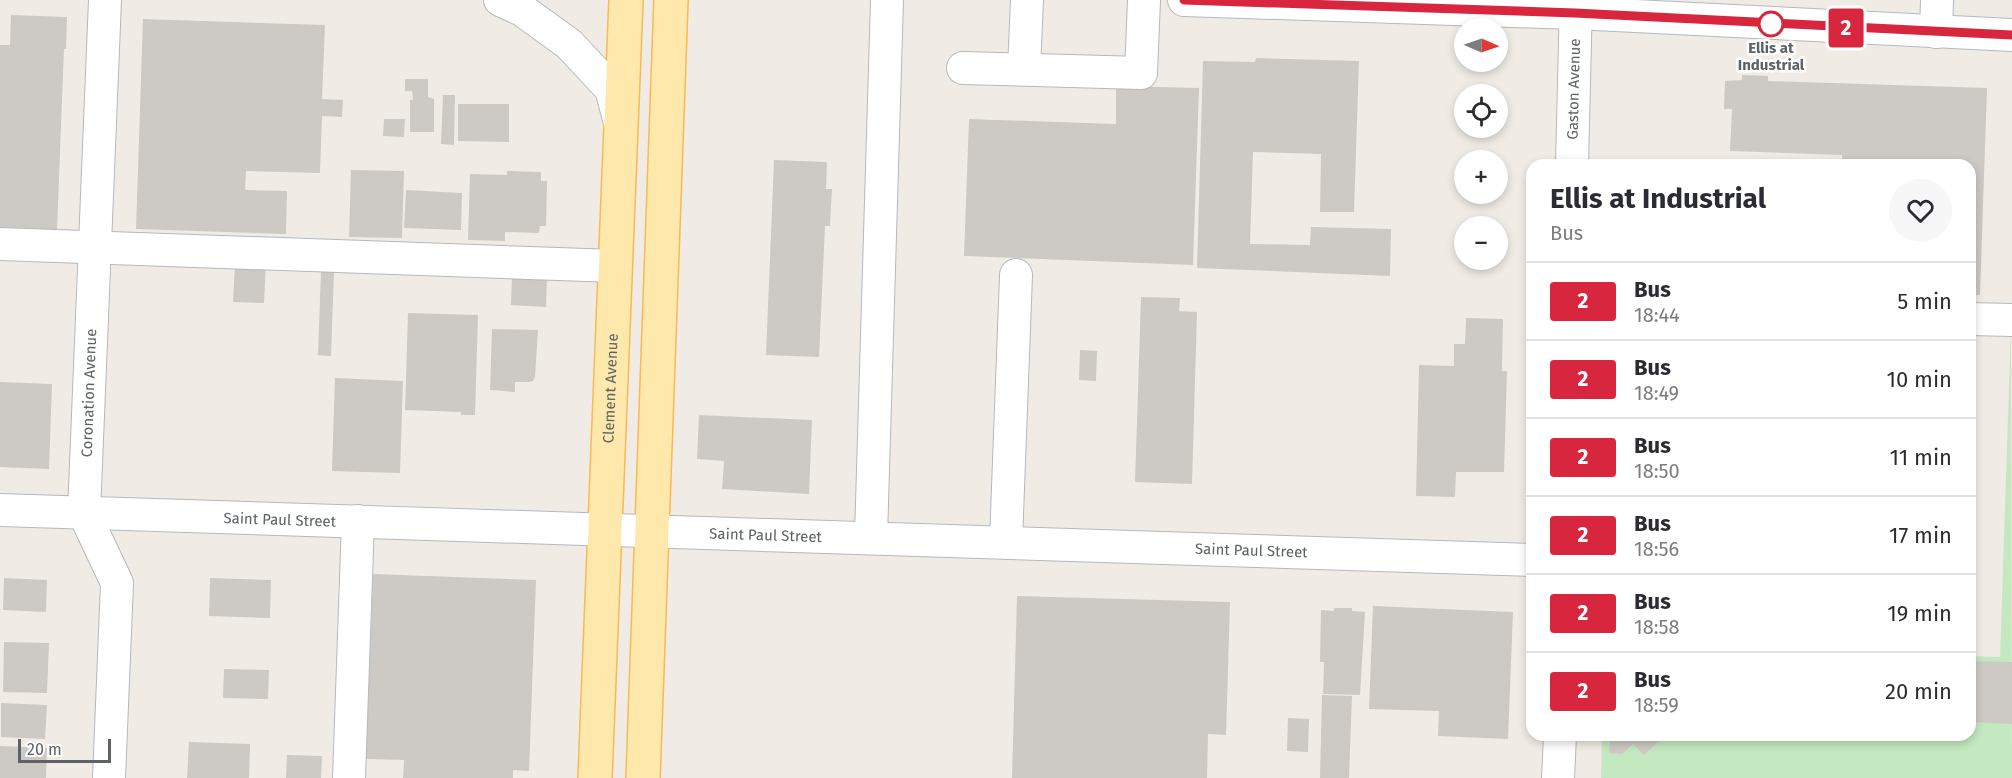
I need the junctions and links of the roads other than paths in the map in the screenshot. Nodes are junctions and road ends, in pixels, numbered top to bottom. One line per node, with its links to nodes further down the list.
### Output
1 (105, 0): 18 (street, Coronation Avenue)
2 (500, 0): 15 (street)
3 (626, 0): 15 (main road, Clement Avenue)
4 (671, 0): 27 (main road)
5 (887, 0): 28 (street)
6 (1027, 0): 14 (street)
7 (1144, 0): 14 (street)
8 (1184, 0): 10 (street)
9 (1937, 0): 11 (street)
10 (1575, 7): 11 (street); 16 (street, Gaston Avenue)
11 (1936, 32): 12 (street)
12 (2012, 35)
13 (963, 68): 14 (street)
14 (1024, 69)
15 (620, 123): 19 (main road, Clement Avenue)
16 (1572, 159)
17 (0, 244): 18 (street)
18 (95, 248): 19 (street); 24 (street, Coronation Avenue)
19 (615, 266): 26 (main road, Clement Avenue)
20 (1016, 275): 29 (street)
21 (1976, 319): 22 (street)
22 (2012, 320)
23 (0, 510): 24 (street, Saint Paul Street)
24 (84, 513): 25 (street, Saint Paul Street); 32 (street, Coronation Avenue)
25 (358, 521): 26 (street, Saint Paul Street); 33 (street)
26 (604, 531): 27 (street, Saint Paul Street); 34 (main road, Clement Avenue)
27 (651, 532): 28 (street, Saint Paul Street); 35 (main road)
28 (871, 537): 29 (street, Saint Paul Street)
29 (1006, 542): 30 (street, Saint Paul Street)
30 (1526, 560)
31 (1560, 741): 36 (street)
32 (109, 778)
33 (349, 778)
34 (595, 778)
35 (643, 778)
36 (1558, 778)

